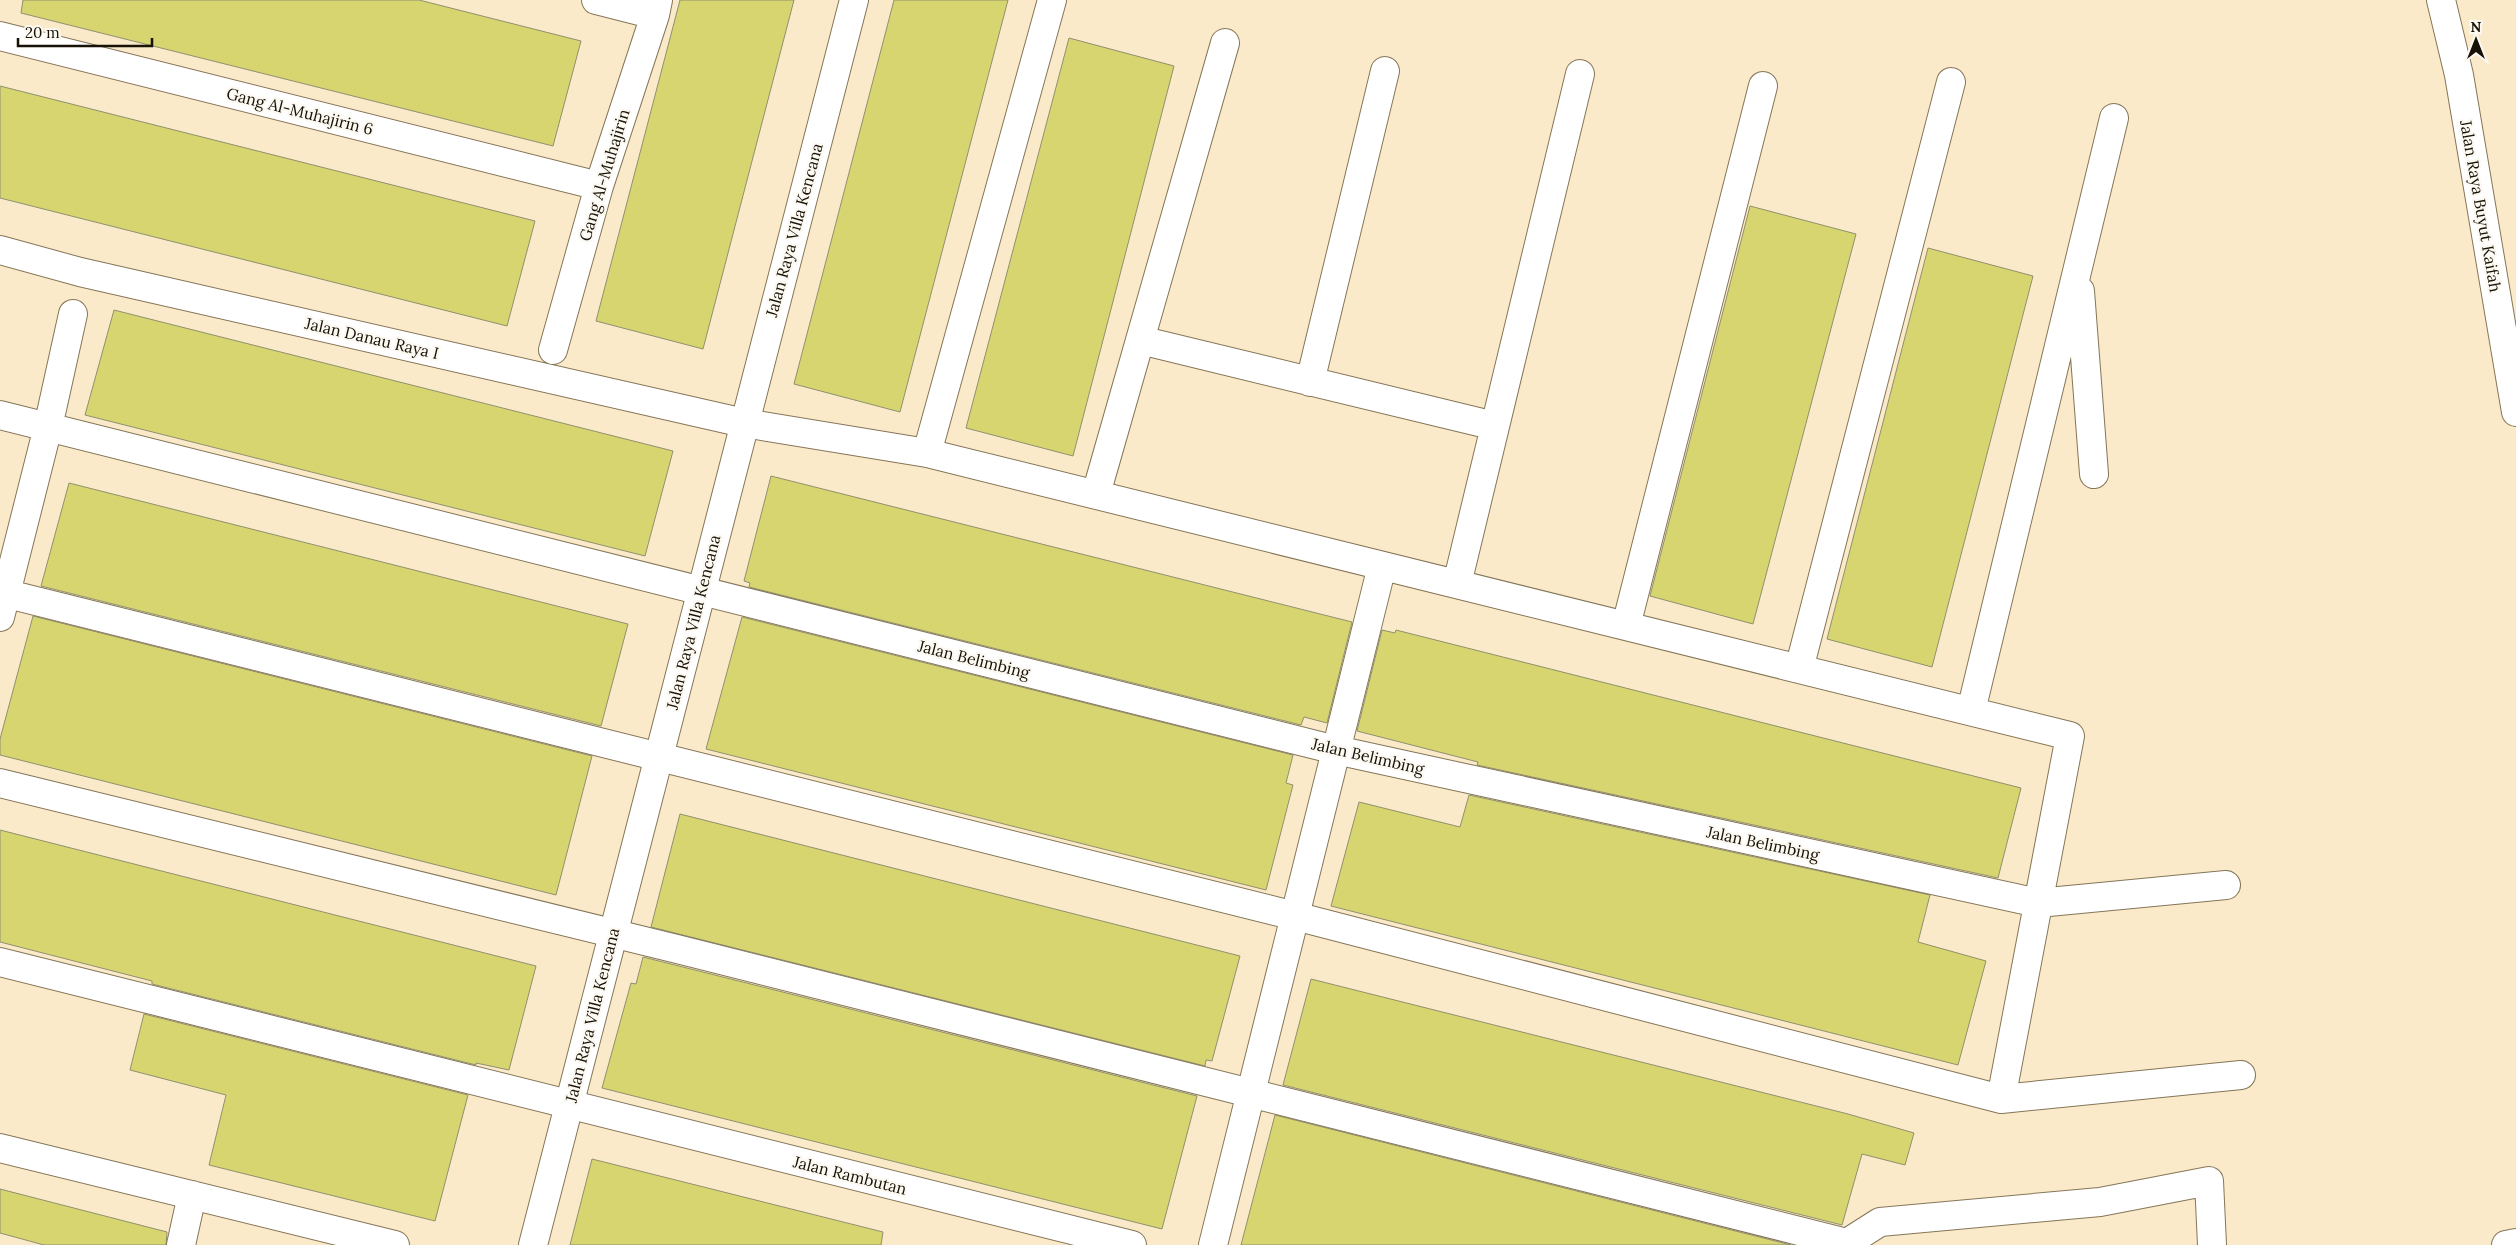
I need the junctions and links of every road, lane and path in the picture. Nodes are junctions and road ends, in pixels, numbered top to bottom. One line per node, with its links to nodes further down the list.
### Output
1 (596, 0): 5 (street)
2 (854, 0): 22 (street, Jalan Raya Villa Kencana)
3 (1052, 0): 25 (street)
4 (2442, 0): 20 (street, Jalan Raya Buyut Kaifah)
5 (656, 7): 13 (street, Gang Al-Muhajirin)
6 (0, 36): 13 (street, Gang Al-Muhajirin 6)
7 (1225, 43): 17 (street)
8 (1385, 70): 19 (street)
9 (1580, 74): 23 (street)
10 (1951, 82): 33 (street)
11 (1763, 86): 32 (street)
12 (2114, 118): 15 (street)
13 (600, 186): 18 (street, Gang Al-Muhajirin)
14 (0, 250): 22 (street, Jalan Danau Raya I)
15 (2078, 266): 26 (street); 34 (street)
16 (74, 314): 24 (street)
17 (1140, 340): 19 (street); 27 (street)
18 (553, 350)
19 (1310, 382): 23 (street)
20 (2516, 412)
21 (0, 415): 24 (street, Jalan Belimbing)
22 (744, 423): 25 (street, Jalan Danau Raya I); 30 (street, Jalan Raya Villa Kencana)
23 (1495, 426): 29 (street)
24 (48, 427): 30 (street, Jalan Belimbing); 31 (street)
25 (927, 453): 27 (street, Jalan Danau Raya I)
26 (2094, 474)
27 (1096, 494): 28 (street, Jalan Danau Raya I)
28 (1382, 566): 29 (street, Jalan Danau Raya I); 35 (street)
29 (1457, 584): 32 (street, Jalan Danau Raya I)
30 (701, 590): 35 (street, Jalan Belimbing); 36 (street, Jalan Raya Villa Kencana)
31 (2, 601): 36 (street)
32 (1626, 626): 33 (street, Jalan Danau Raya I)
33 (1799, 669): 34 (street, Jalan Danau Raya I)
34 (1971, 711): 39 (street, Jalan Danau Raya I)
35 (1336, 750): 39 (street, Jalan Belimbing); 40 (street)
36 (658, 757): 40 (street); 41 (street, Jalan Raya Villa Kencana)
37 (0, 783): 41 (street)
38 (2226, 885): 39 (street, Jalan Belimbing)
39 (2038, 903): 45 (street)
40 (1295, 916): 44 (street); 45 (street)
41 (613, 935): 44 (street); 46 (street, Jalan Raya Villa Kencana)
42 (0, 962): 46 (street, Jalan Rambutan)
43 (2241, 1075): 45 (street)
44 (1251, 1094): 54 (street); 55 (street)
45 (2001, 1099)
46 (569, 1105): 52 (street, Jalan Raya Villa Kencana); 53 (street, Jalan Rambutan)
47 (0, 1148): 48 (street)
48 (192, 1195): 50 (street); 51 (street)
49 (2516, 1243): 56 (street)
50 (181, 1245)
51 (396, 1245)
52 (533, 1245)
53 (1132, 1245)
54 (1213, 1245)
55 (2212, 1245)
56 (2506, 1245)

